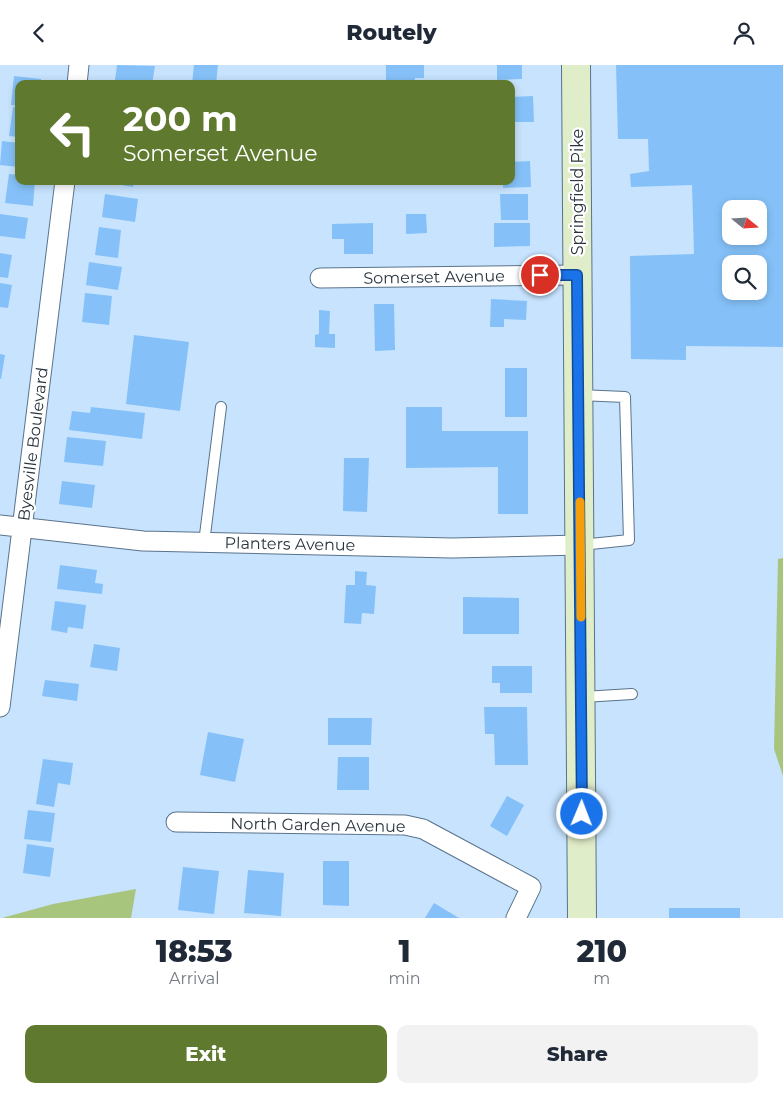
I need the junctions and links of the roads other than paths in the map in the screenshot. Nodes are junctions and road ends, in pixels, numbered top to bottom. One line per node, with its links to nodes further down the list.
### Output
1 (79, 65): 3 (street)
2 (576, 65): 5 (main road, Springfield Pike)
3 (77, 80)
4 (66, 185): 10 (street, Byesville Boulevard)
5 (577, 275): 6 (street, Somerset Avenue); 7 (main road, Springfield Pike)
6 (320, 278)
7 (578, 395): 12 (main road, Springfield Pike); 12 (lane)
8 (220, 407): 11 (lane)
9 (0, 525): 10 (street, Planters Avenue)
10 (23, 528): 11 (street, Planters Avenue); 15 (street, Byesville Boulevard)
11 (204, 543): 12 (street, Planters Avenue)
12 (580, 545): 14 (main road, Springfield Pike)
13 (632, 694): 14 (lane)
14 (582, 697): 18 (main road, Springfield Pike)
15 (0, 707)
16 (176, 822): 17 (street, North Garden Avenue)
17 (516, 918)
18 (582, 918)

